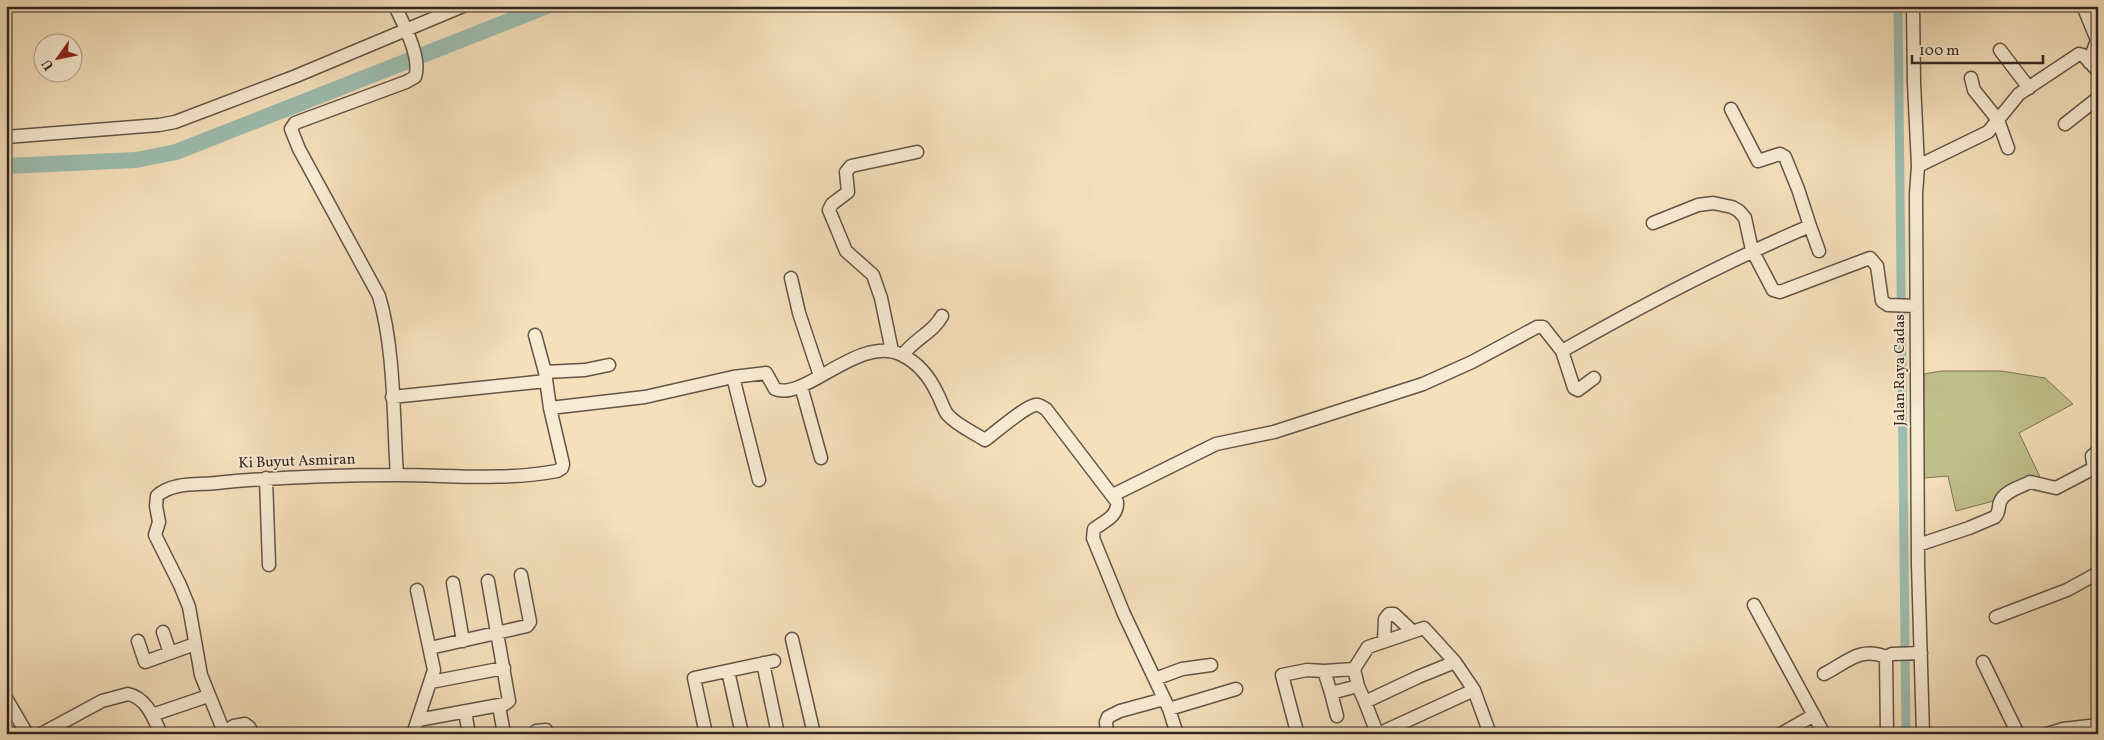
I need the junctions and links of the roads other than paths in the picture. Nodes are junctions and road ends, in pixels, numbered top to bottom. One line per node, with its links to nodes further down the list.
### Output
1 (395, 6): 5 (street)
2 (463, 6): 5 (street)
3 (1913, 6): 17 (street, Jalan Raya Cadas)
4 (2083, 6): 7 (street)
5 (408, 35): 14 (street); 34 (street)
6 (2000, 50): 9 (street)
7 (2094, 66): 9 (street)
8 (1971, 78): 12 (street)
9 (2028, 88): 12 (street)
10 (2098, 98): 13 (street)
11 (1731, 109): 19 (street)
12 (1998, 120): 15 (street); 17 (street)
13 (2065, 124)
14 (6, 136)
15 (2008, 148)
16 (917, 152): 27 (street)
17 (1918, 166): 23 (street, Jalan Raya Cadas)
18 (1653, 223): 20 (street)
19 (1810, 226): 20 (street); 21 (street)
20 (1752, 250): 23 (street); 26 (street)
21 (1819, 251)
22 (791, 278): 29 (street)
23 (1913, 306): 43 (street, Jalan Raya Cadas)
24 (942, 316): 27 (street)
25 (535, 335): 30 (street, Ki Buyut Asmiran)
26 (1562, 351): 32 (street); 42 (street)
27 (897, 353): 29 (street); 42 (street)
28 (609, 365): 30 (street)
29 (820, 376): 33 (street)
30 (546, 377): 34 (street); 35 (street, Ki Buyut Asmiran)
31 (733, 377): 33 (street); 35 (street); 41 (street)
32 (1594, 378)
33 (801, 386): 37 (street)
34 (392, 397): 39 (street)
35 (550, 408): 39 (street, Ki Buyut Asmiran)
36 (2098, 452): 38 (street)
37 (821, 458)
38 (2096, 472): 43 (street)
39 (397, 475): 40 (street, Ki Buyut Asmiran)
40 (266, 478): 44 (street); 59 (street, Ki Buyut Asmiran)
41 (759, 480)
42 (1113, 495): 72 (street)
43 (1918, 545): 62 (street, Jalan Raya Cadas)
44 (269, 565)
45 (2098, 573): 51 (street)
46 (521, 575): 54 (street)
47 (488, 581): 54 (street)
48 (453, 583): 56 (street)
49 (416, 590): 60 (street)
50 (1754, 605): 84 (street)
51 (1996, 617)
52 (1411, 630): 57 (street); 57 (street); 64 (street)
53 (163, 632): 61 (street)
54 (497, 632): 56 (street); 67 (street)
55 (792, 639): 105 (street)
56 (463, 640): 60 (street)
57 (1384, 640): 68 (street)
58 (138, 641): 61 (street)
59 (195, 644): 61 (street); 78 (street, Ki Buyut Asmiran)
60 (430, 648): 73 (street)
61 (170, 653)
62 (1917, 653): 63 (street); 111 (street, Jalan Raya Cadas)
63 (1889, 655): 71 (street); 110 (street)
64 (1455, 662): 76 (street); 80 (street)
65 (1983, 662): 112 (street)
66 (1211, 665): 72 (street)
67 (504, 668): 73 (street); 82 (street)
68 (1354, 668): 70 (street); 74 (street)
69 (728, 670): 102 (street); 103 (street); 104 (street)
70 (1324, 671): 77 (street); 89 (street)
71 (1824, 674)
72 (1155, 679): 81 (street)
73 (431, 682): 87 (street)
74 (1358, 686): 77 (street); 80 (street)
75 (1236, 689): 81 (street)
76 (1474, 690): 91 (street); 92 (street)
77 (1331, 693): 86 (street)
78 (208, 696): 85 (street); 90 (street, Ki Buyut Asmiran)
79 (6, 698): 93 (street)
80 (1365, 702): 91 (street)
81 (1166, 704): 106 (street); 107 (street)
82 (499, 706): 83 (street); 99 (street)
83 (465, 712): 87 (street); 98 (street)
84 (1814, 715): 108 (street); 109 (street)
85 (152, 716): 94 (street); 95 (street)
86 (1337, 716)
87 (418, 720): 97 (street)
88 (2098, 725): 113 (street)
89 (1296, 728)
90 (223, 733): 96 (street, Ki Buyut Asmiran)
91 (1378, 733)
92 (1489, 733)
93 (27, 734)
94 (41, 734)
95 (161, 734)
96 (253, 734)
97 (413, 734)
98 (469, 734)
99 (504, 734)
100 (537, 734): 101 (street)
101 (547, 734)
102 (706, 734)
103 (742, 734)
104 (778, 734)
105 (814, 734)
106 (1107, 734)
107 (1177, 734)
108 (1781, 734)
109 (1824, 734)
110 (1887, 734)
111 (1923, 734)
112 (2018, 734)
113 (2047, 734)

